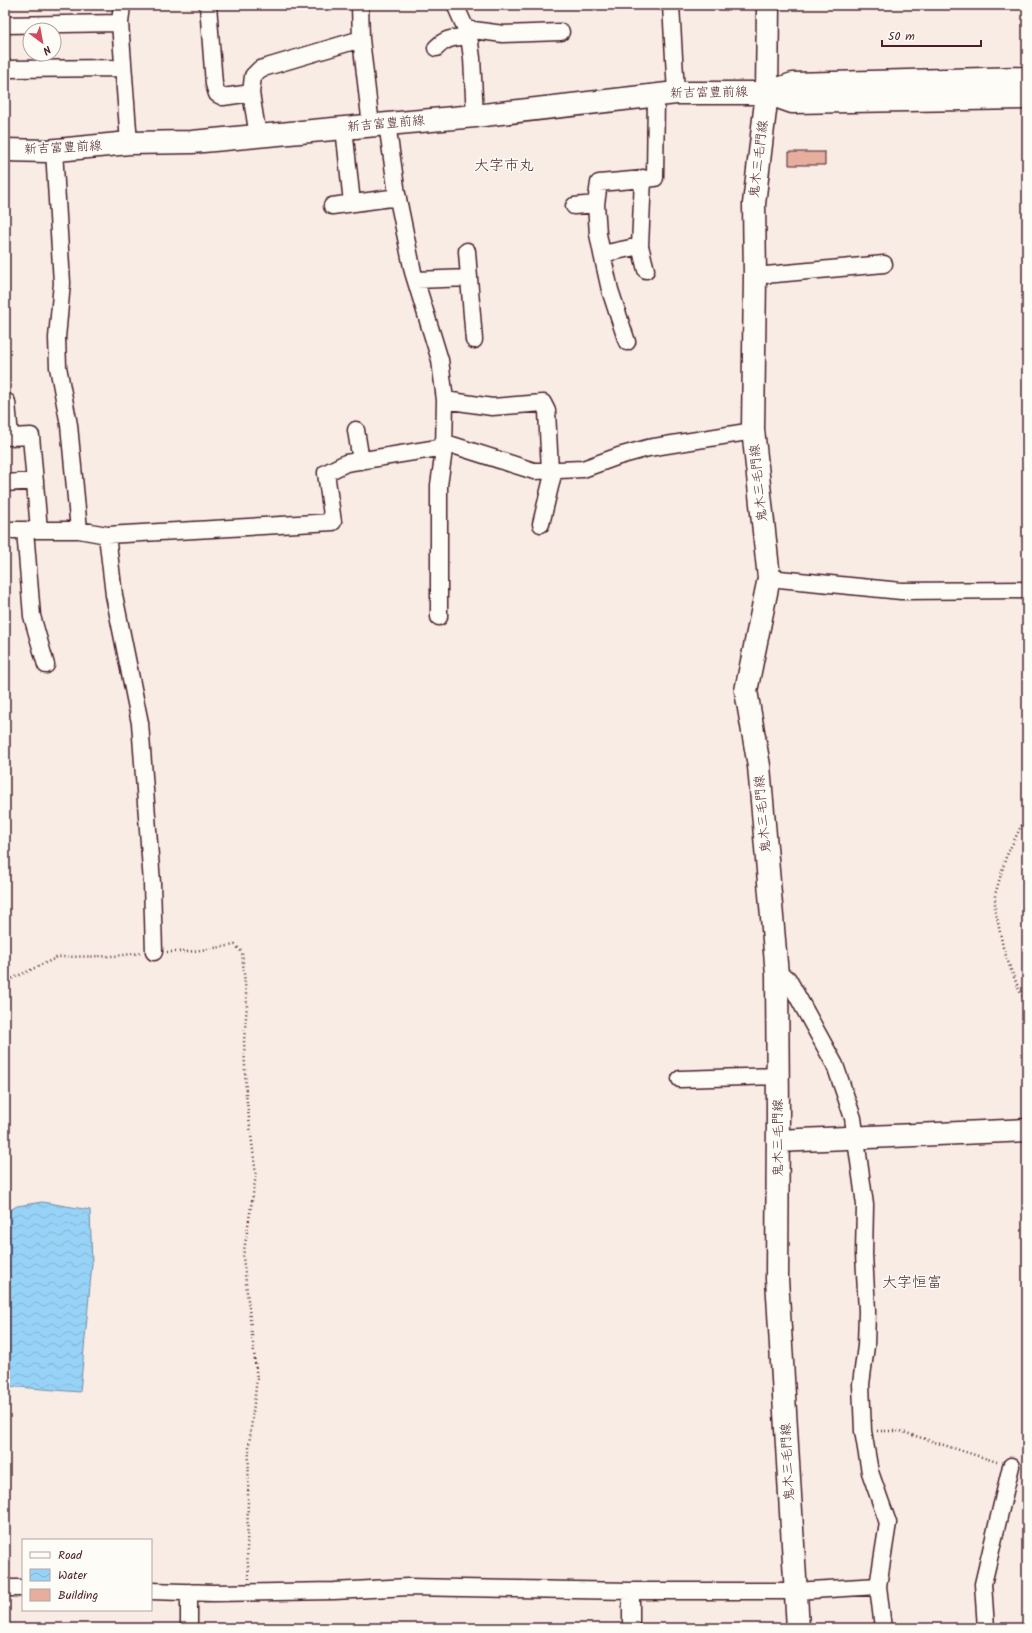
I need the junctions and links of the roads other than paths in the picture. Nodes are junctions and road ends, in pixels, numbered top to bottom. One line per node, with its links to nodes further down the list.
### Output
1 (122, 5): 7 (street)
2 (208, 5): 16 (street)
3 (360, 5): 11 (street)
4 (457, 5): 10 (street)
5 (671, 5): 18 (street)
6 (768, 5): 17 (main road, 鬼木三毛門線)
7 (120, 23): 8 (street); 13 (street)
8 (5, 25)
9 (561, 32): 10 (street)
10 (468, 33): 12 (street); 20 (street)
11 (361, 39): 16 (street); 21 (street)
12 (436, 48)
13 (123, 68): 14 (street); 24 (street)
14 (5, 69)
15 (1027, 78): 17 (main road, 新吉富豊前線)
16 (251, 93): 23 (street)
17 (767, 93): 18 (main road, 新吉富豊前線); 19 (main road, 新吉富豊前線); 38 (main road, 鬼木三毛門線)
18 (666, 94): 20 (main road, 新吉富豊前線); 27 (street)
19 (1027, 98)
20 (475, 116): 21 (main road, 新吉富豊前線)
21 (379, 125): 22 (main road, 新吉富豊前線); 28 (street)
22 (344, 128): 23 (main road, 新吉富豊前線); 29 (street)
23 (258, 136): 24 (main road, 新吉富豊前線)
24 (129, 143): 26 (main road, 新吉富豊前線)
25 (5, 150): 26 (main road, 新吉富豊前線)
26 (54, 150): 55 (street)
27 (642, 178): 30 (street); 33 (street)
28 (398, 197): 29 (street); 40 (street)
29 (352, 203): 31 (street)
30 (596, 204): 32 (street); 35 (street)
31 (332, 206)
32 (574, 206)
33 (640, 246): 35 (street); 37 (street)
34 (467, 250): 39 (street)
35 (602, 254): 42 (street)
36 (884, 264): 38 (street)
37 (646, 270)
38 (755, 276): 46 (main road, 鬼木三毛門線)
39 (469, 278): 40 (street); 41 (street)
40 (416, 280): 43 (street)
41 (474, 340)
42 (627, 342)
43 (445, 400): 47 (street); 49 (street)
44 (5, 402): 50 (street)
45 (356, 430): 48 (street)
46 (753, 431): 49 (street); 57 (main road, 鬼木三毛門線)
47 (444, 444): 48 (street); 49 (street); 59 (street)
48 (361, 460): 56 (street)
49 (552, 470): 52 (street)
50 (35, 481): 51 (street); 54 (street)
51 (5, 483)
52 (541, 524)
53 (5, 530): 54 (street)
54 (32, 530): 55 (street); 60 (street)
55 (79, 530): 56 (street)
56 (107, 535): 61 (street)
57 (769, 578): 58 (street); 62 (main road, 鬼木三毛門線)
58 (1027, 590)
59 (439, 617)
60 (46, 665)
61 (154, 952)
62 (777, 975): 63 (main road, 鬼木三毛門線); 66 (street)
63 (778, 1076): 64 (street); 67 (main road, 鬼木三毛門線)
64 (680, 1079)
65 (1027, 1130): 66 (main road)
66 (854, 1137): 67 (main road); 69 (street)
67 (778, 1140): 74 (main road, 鬼木三毛門線)
68 (1011, 1466): 80 (street)
69 (878, 1586): 74 (street); 79 (street)
70 (5, 1588): 71 (street)
71 (22, 1588)
72 (152, 1591): 75 (street)
73 (631, 1591): 74 (street); 75 (street); 77 (street)
74 (795, 1591): 78 (main road, 鬼木三毛門線)
75 (189, 1592): 76 (street)
76 (188, 1628)
77 (631, 1628)
78 (798, 1628)
79 (883, 1628)
80 (986, 1628)

